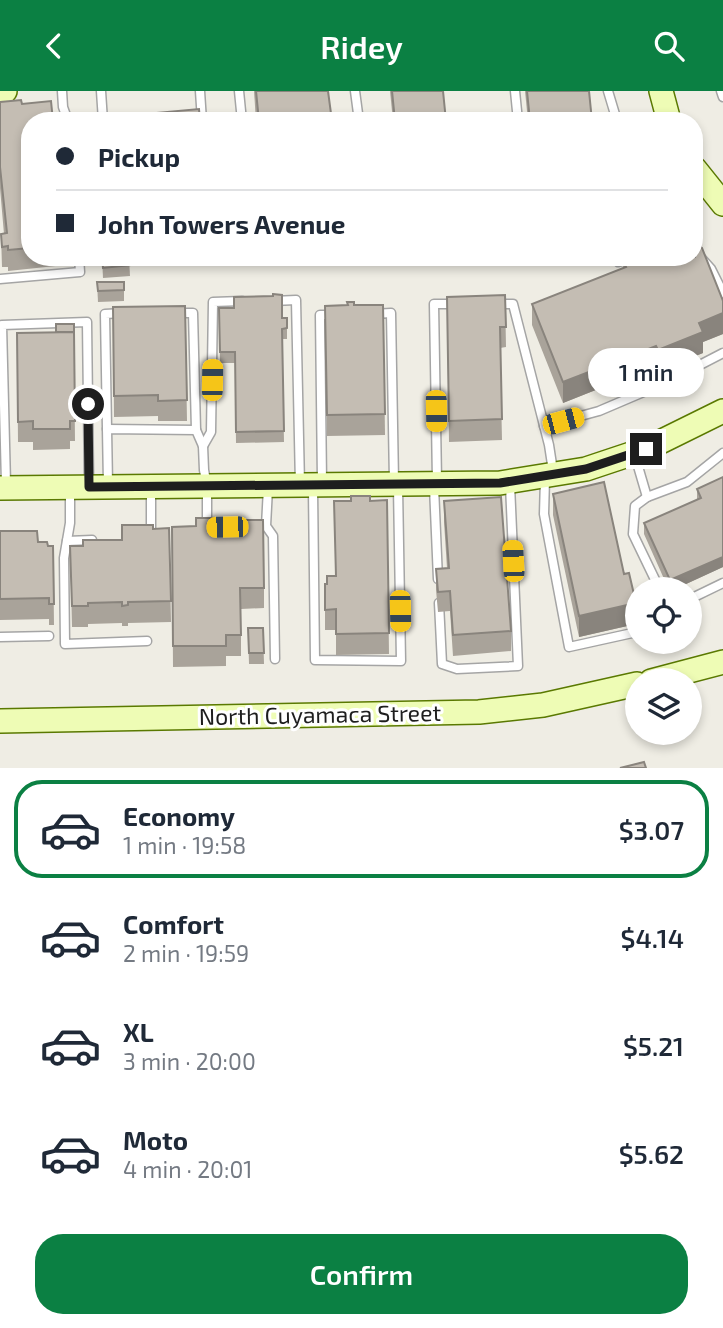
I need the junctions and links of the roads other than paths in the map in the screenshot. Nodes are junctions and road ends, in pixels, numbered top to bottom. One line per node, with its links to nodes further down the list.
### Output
1 (62, 91): 11 (lane)
2 (101, 91): 12 (lane)
3 (200, 91): 13 (lane)
4 (239, 91): 14 (lane)
5 (355, 91): 15 (lane)
6 (515, 91): 16 (lane)
7 (608, 91): 17 (lane)
8 (661, 91): 18 (street)
9 (721, 91): 10 (lane)
10 (723, 97)
11 (65, 112)
12 (102, 112)
13 (200, 112)
14 (241, 112)
15 (358, 112)
16 (517, 112)
17 (614, 112)
18 (667, 112)
19 (703, 179): 20 (street)
20 (723, 204)
21 (703, 260): 24 (lane)
22 (80, 266): 23 (lane)
23 (0, 279)
24 (723, 293)
25 (254, 301): 38 (lane)
26 (268, 301): 46 (lane)
27 (461, 304): 44 (lane)
28 (487, 304): 35 (lane)
29 (130, 313): 36 (lane)
30 (168, 313): 37 (lane)
31 (344, 314): 46 (lane)
32 (368, 314): 43 (lane)
33 (723, 353): 35 (lane)
34 (719, 417): 39 (street)
35 (544, 426): 41 (lane)
36 (107, 429): 37 (lane); 48 (lane)
37 (196, 430): 38 (lane)
38 (203, 446): 47 (lane)
39 (634, 453): 41 (street); 51 (lane)
40 (723, 453): 51 (lane)
41 (549, 475): 42 (street); 61 (lane)
42 (509, 482): 44 (street); 44 (lane)
43 (396, 484): 44 (street); 46 (street); 46 (lane)
44 (435, 484)
45 (268, 485): 46 (street); 47 (street); 52 (lane)
46 (312, 485)
47 (207, 486): 49 (street); 53 (lane)
48 (89, 487): 49 (street); 50 (street); 50 (lane); 57 (lane)
49 (151, 487): 56 (lane)
50 (3, 488)
51 (647, 497): 58 (lane)
52 (266, 526): 54 (lane); 65 (lane)
53 (219, 527)
54 (254, 527)
55 (103, 540): 57 (lane)
56 (139, 540)
57 (67, 541): 64 (lane)
58 (654, 577)
59 (723, 583): 60 (lane)
60 (702, 593)
61 (625, 635)
62 (50, 636): 63 (lane)
63 (0, 637)
64 (147, 641)
65 (275, 659)
66 (723, 662): 67 (street)
67 (700, 668)
68 (625, 687): 69 (street, North Cuyamaca Street)
69 (0, 721)

